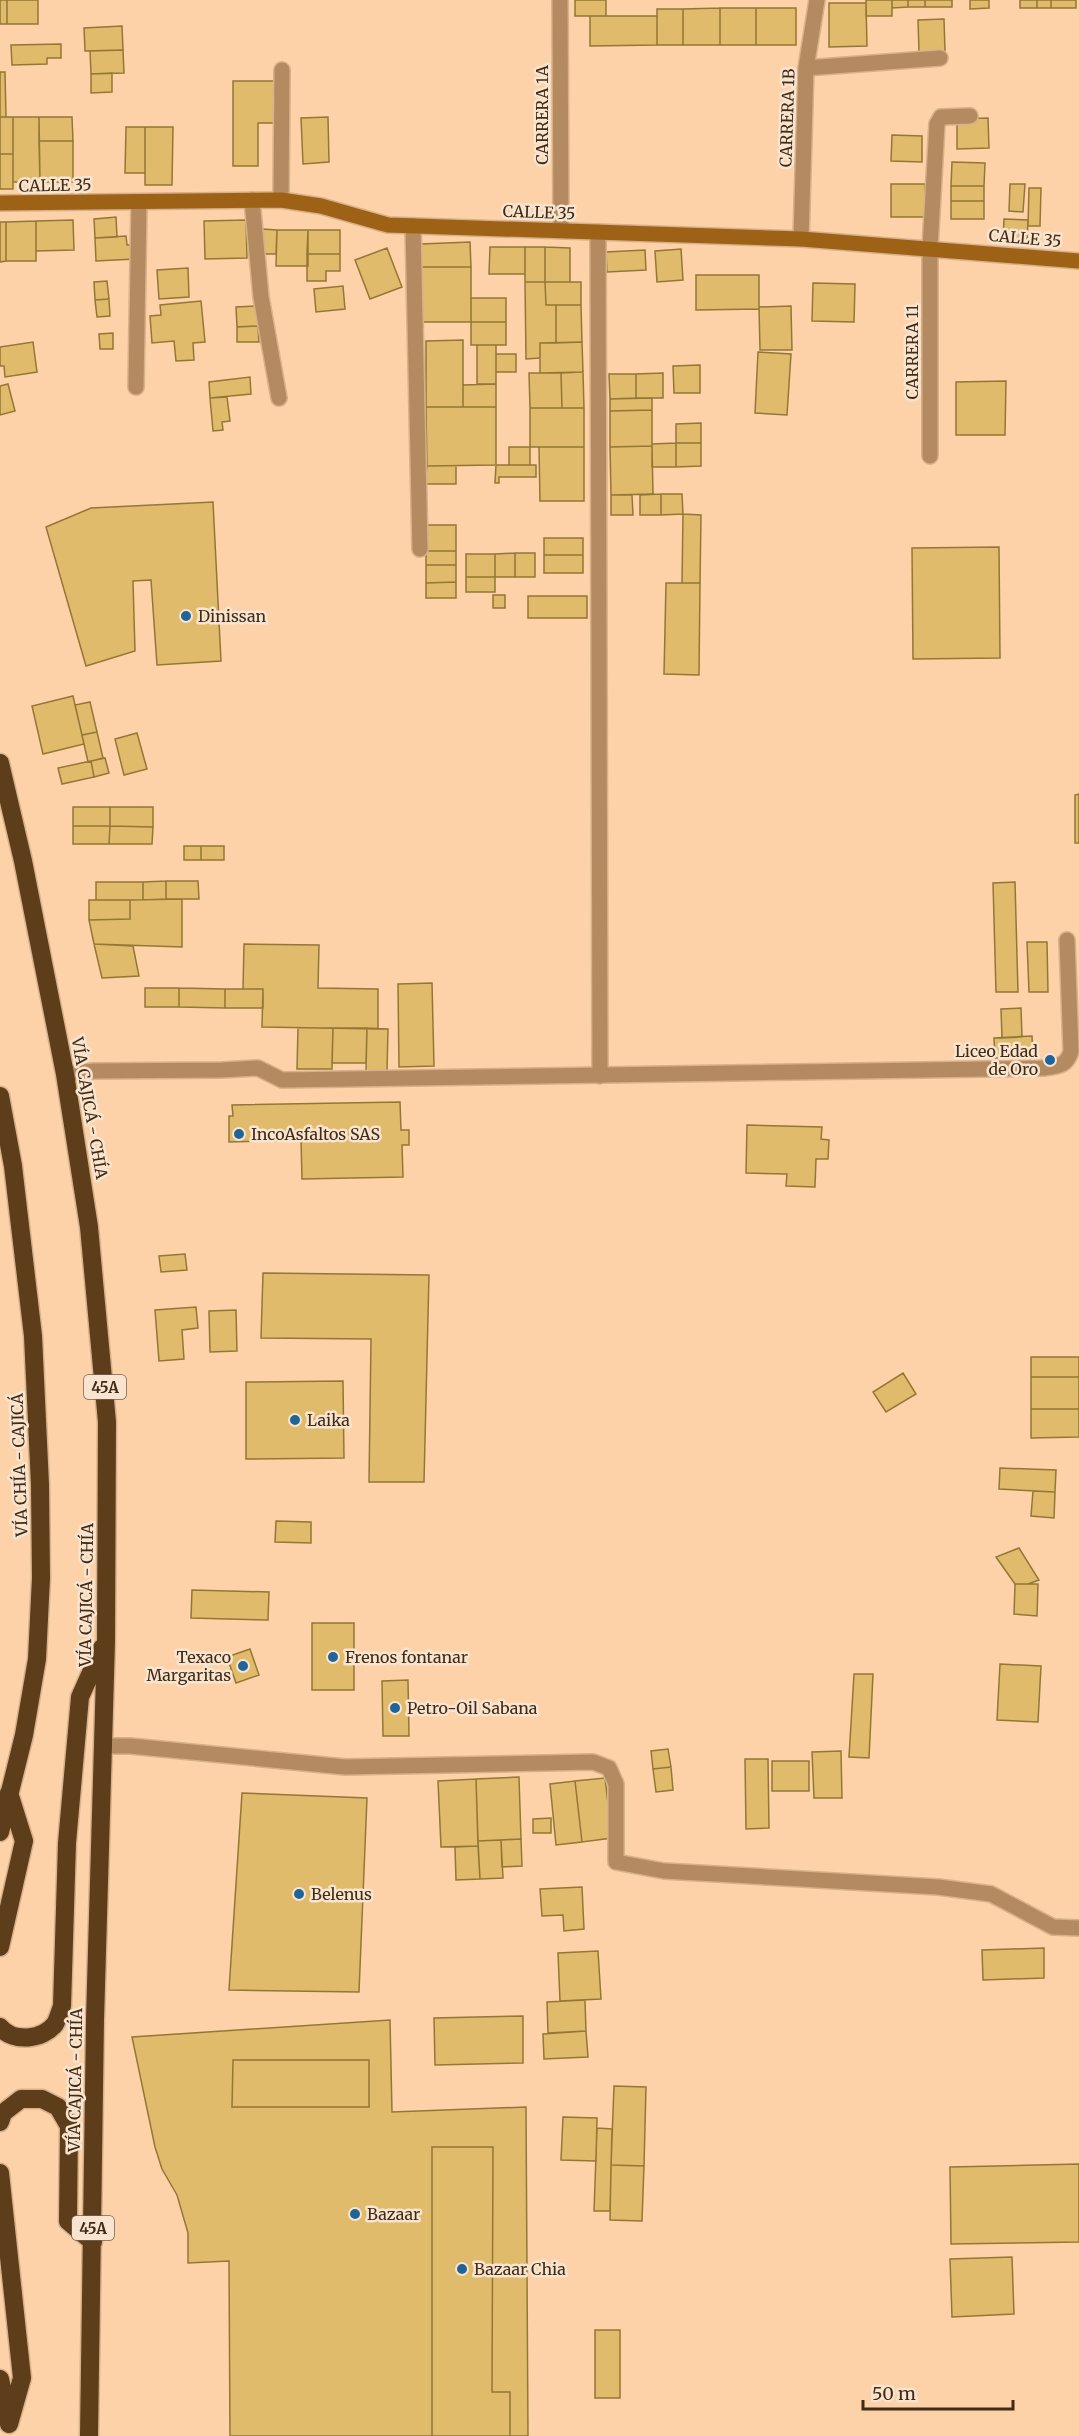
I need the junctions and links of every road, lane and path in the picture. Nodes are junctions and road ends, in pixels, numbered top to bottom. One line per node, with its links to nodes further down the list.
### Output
1 (560, 0): 12 (street, CARRERA 1A)
2 (817, 0): 4 (street, CARRERA 1B)
3 (940, 58): 4 (street)
4 (806, 68): 14 (street, CARRERA 1B)
5 (282, 70): 8 (street)
6 (970, 116): 15 (street, CARRERA 11)
7 (252, 200): 8 (street, CALLE 35); 9 (street, CALLE 35); 18 (street)
8 (281, 200): 11 (street, CALLE 35)
9 (139, 202): 10 (street, CALLE 35); 17 (street)
10 (0, 203)
11 (413, 226): 12 (street, CALLE 35); 20 (street)
12 (561, 230): 13 (street, CALLE 35)
13 (598, 232): 14 (street, CALLE 35); 24 (street)
14 (801, 239): 15 (street, CALLE 35)
15 (930, 248): 16 (street, CALLE 35); 19 (street, CARRERA 11)
16 (1079, 261)
17 (136, 387)
18 (279, 398)
19 (930, 456)
20 (420, 549)
21 (0, 763): 23 (highway, VÍA CAJICÁ - CHÍA / 45A)
22 (1067, 940): 24 (street)
23 (65, 1074): 24 (street); 26 (highway, VÍA CAJICÁ - CHÍA / 45A)
24 (600, 1076)
25 (0, 1096): 28 (highway, VÍA CHÍA - CAJICÁ)
26 (106, 1641): 27 (highway, VÍA CAJICÁ - CHÍA / 45A); 32 (highway)
27 (103, 1746): 30 (street); 35 (highway, VÍA CAJICÁ - CHÍA / 45A)
28 (9, 1791): 29 (highway, VÍA CHÍA - CAJICÁ); 31 (highway)
29 (0, 1832)
30 (1079, 1928)
31 (0, 1947)
32 (0, 2027)
33 (0, 2122): 35 (highway)
34 (0, 2173): 37 (highway)
35 (93, 2242): 38 (highway, VÍA CAJICÁ - CHÍA / 45A)
36 (0, 2379): 37 (highway)
37 (10, 2430)
38 (89, 2436)

